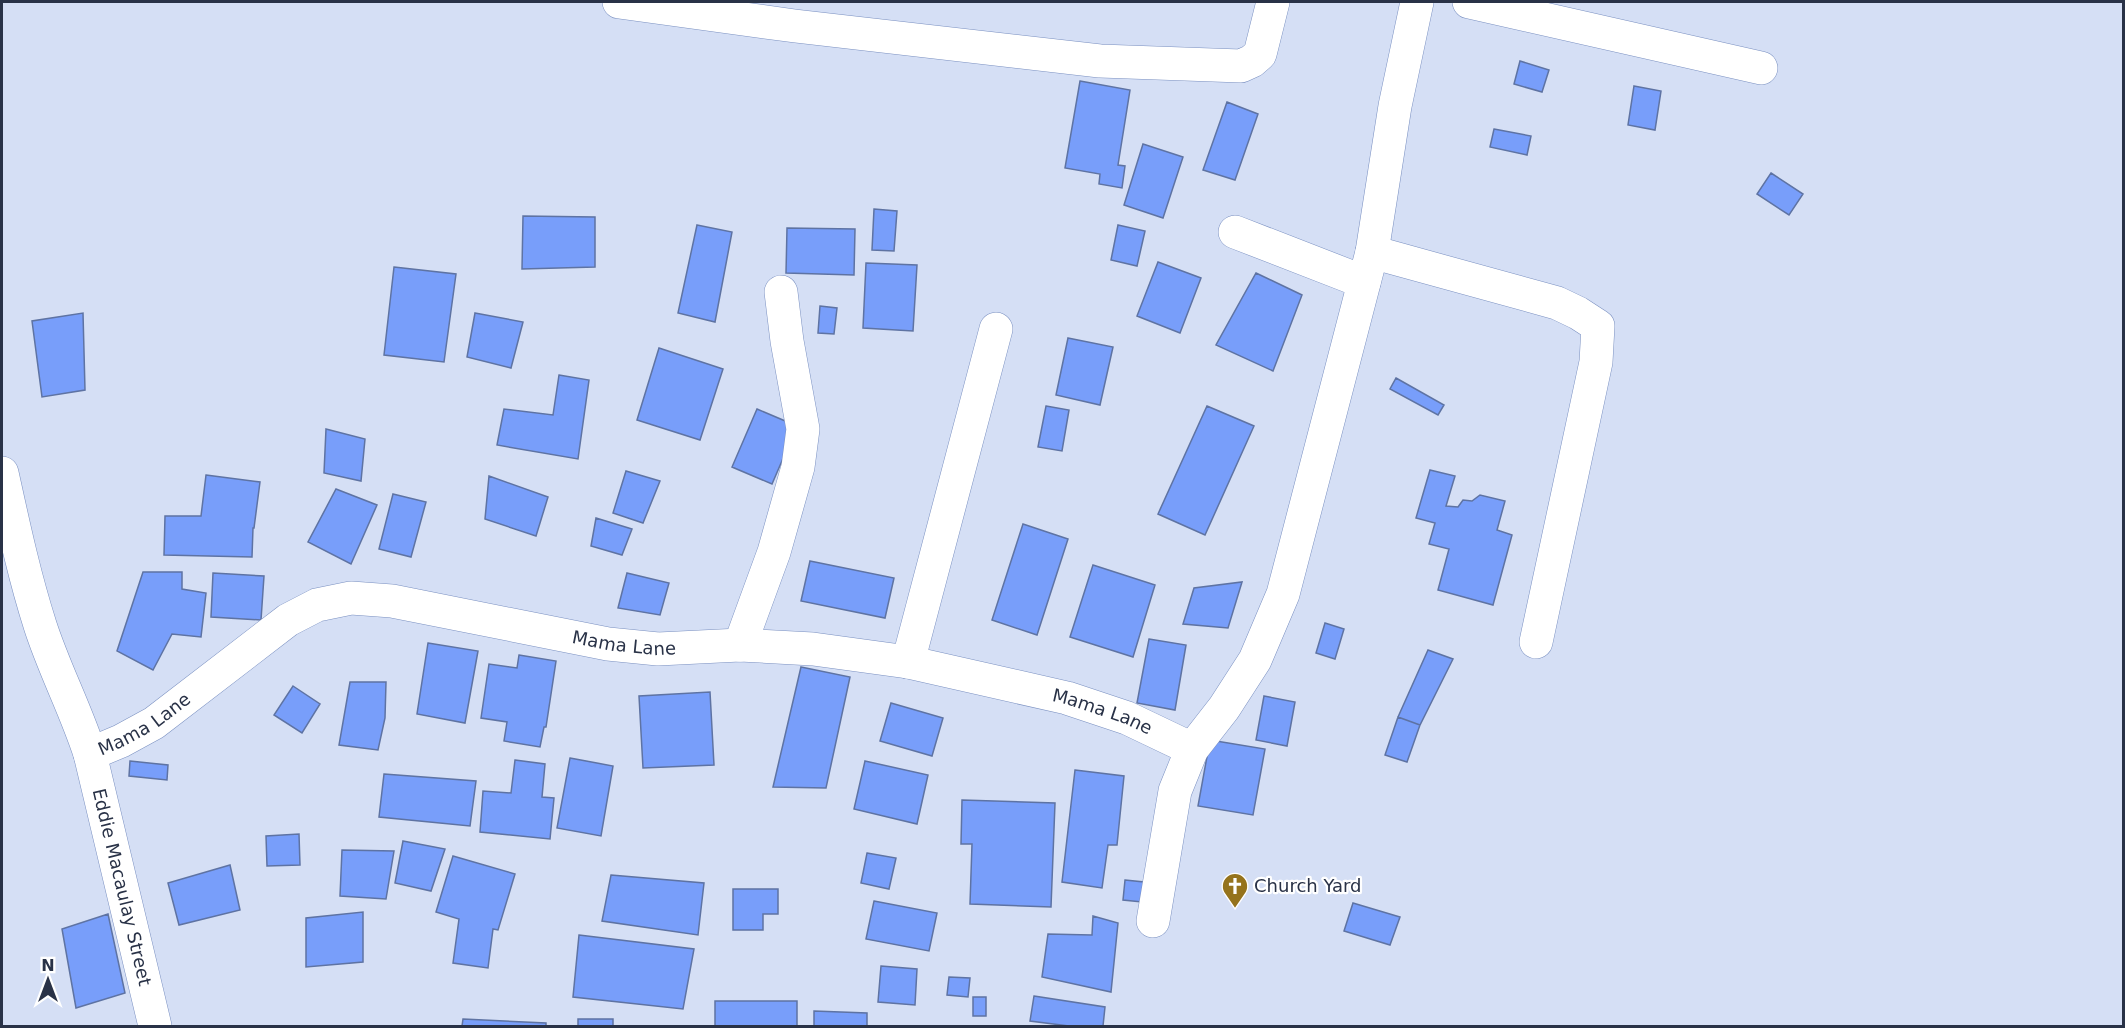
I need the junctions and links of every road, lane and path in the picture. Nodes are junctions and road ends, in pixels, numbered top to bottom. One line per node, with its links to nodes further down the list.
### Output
1 (619, 2): 2 (street)
2 (1274, 2)
3 (1417, 2): 7 (street)
4 (1469, 2): 5 (street)
5 (1761, 68)
6 (1234, 232): 7 (street)
7 (1369, 267): 11 (street); 14 (street)
8 (781, 292): 12 (street)
9 (996, 329): 13 (street)
10 (2, 472): 15 (street, Eddie Macaulay Street)
11 (1536, 642)
12 (740, 645): 13 (street, Mama Lane); 15 (street, Mama Lane)
13 (908, 662): 14 (street, Mama Lane)
14 (1192, 749): 16 (street)
15 (90, 754): 17 (street, Eddie Macaulay Street)
16 (1153, 921)
17 (155, 1026)

